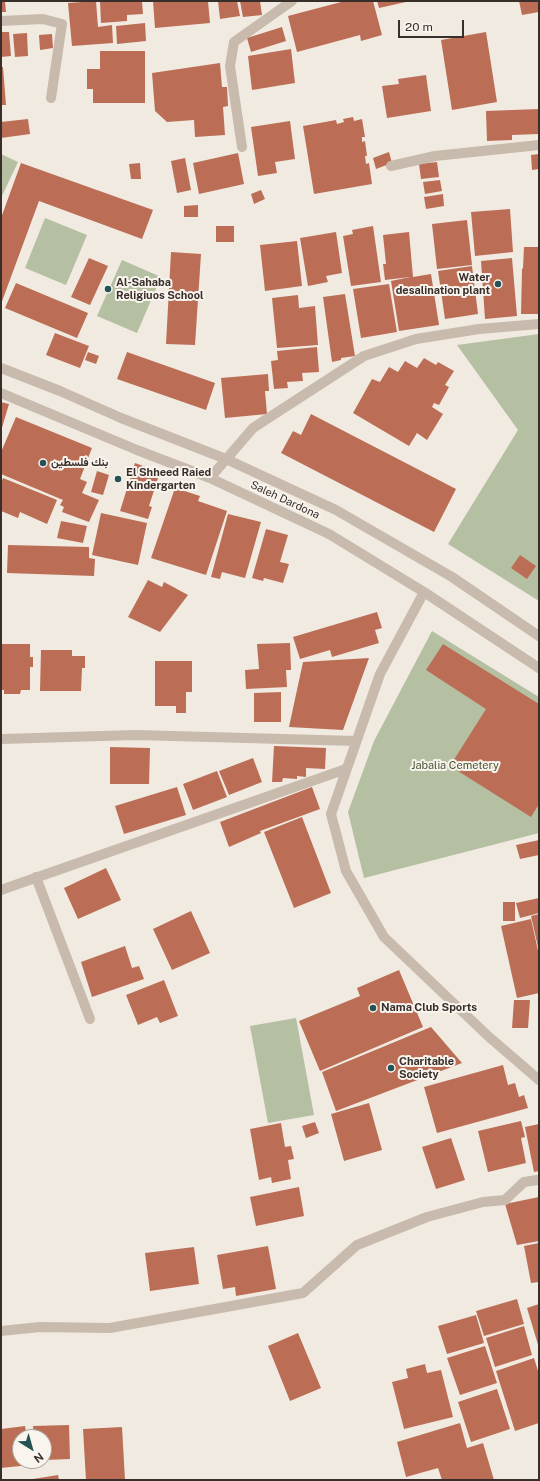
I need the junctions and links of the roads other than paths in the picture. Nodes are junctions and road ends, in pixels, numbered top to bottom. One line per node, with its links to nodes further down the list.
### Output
1 (292, 1): 5 (street)
2 (1, 21): 3 (street)
3 (51, 98)
4 (539, 145): 6 (street)
5 (242, 147)
6 (391, 166)
7 (539, 324): 10 (street)
8 (1, 368): 10 (street, Saleh Dardona)
9 (1, 392): 11 (street, Saleh Dardona)
10 (226, 459): 11 (street); 13 (street, Saleh Dardona)
11 (210, 478): 12 (street, Saleh Dardona)
12 (424, 592): 14 (street, Saleh Dardona); 16 (street)
13 (539, 636)
14 (539, 668)
15 (1, 739): 16 (street)
16 (356, 742): 17 (street)
17 (346, 769): 18 (street); 21 (street)
18 (36, 878): 19 (street); 20 (street)
19 (1, 890)
20 (90, 1019)
21 (539, 1080)
22 (537, 1180): 23 (street)
23 (1, 1332)

